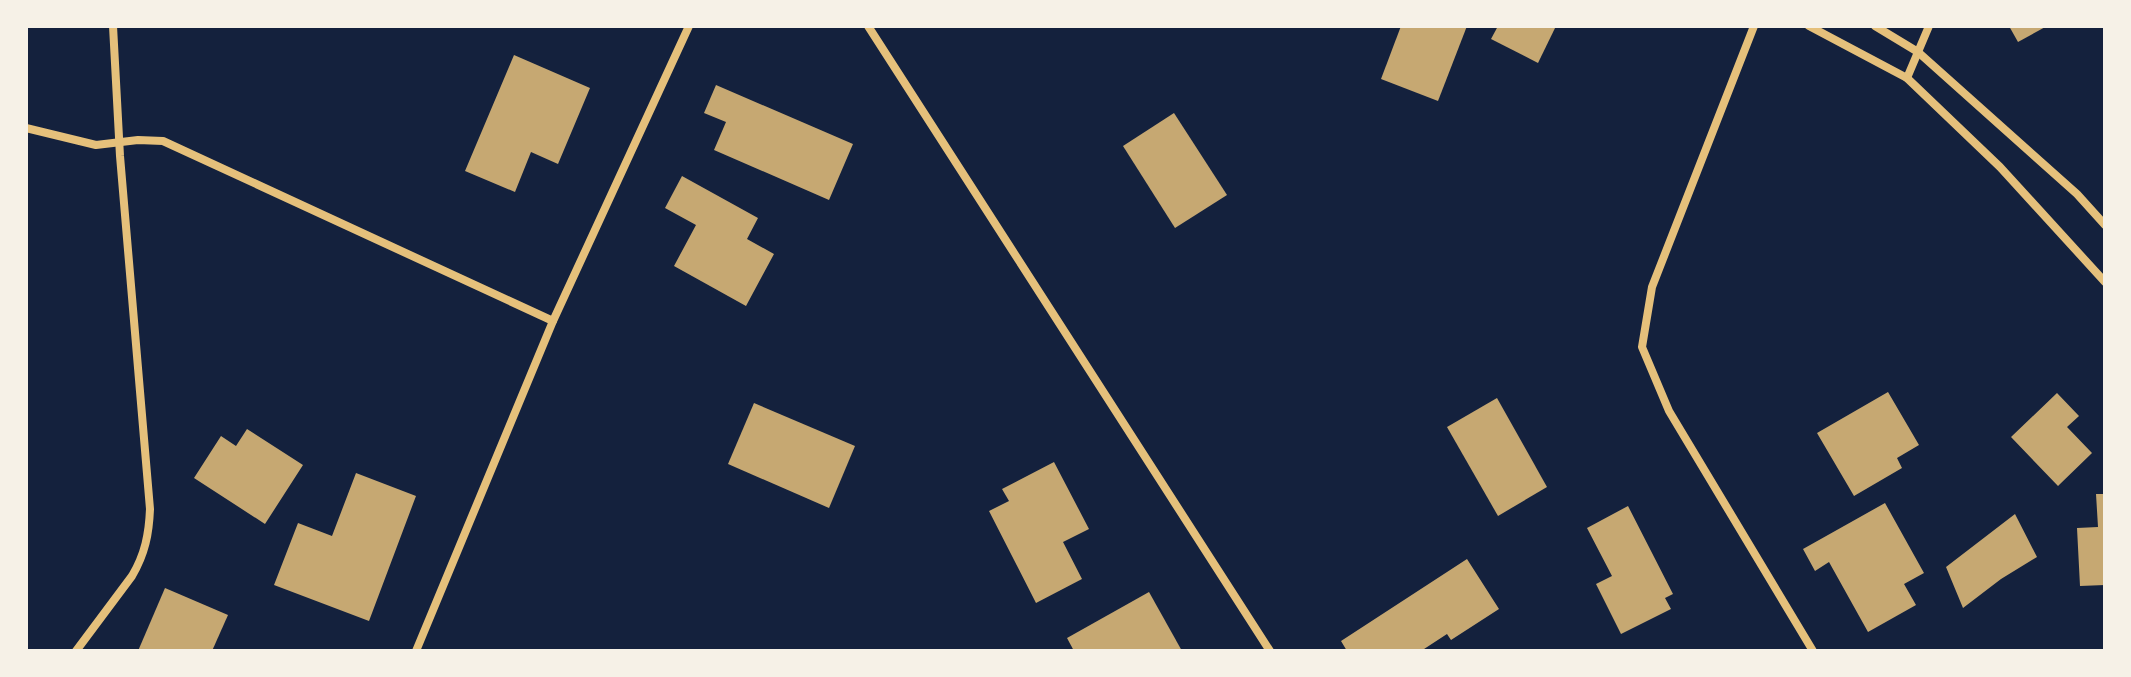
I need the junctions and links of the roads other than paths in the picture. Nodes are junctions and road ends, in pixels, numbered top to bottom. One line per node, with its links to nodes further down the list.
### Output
1 (113, 26): 11 (street)
2 (689, 26): 14 (street)
3 (868, 26): 17 (street)
4 (1754, 26): 18 (street)
5 (1809, 26): 9 (street)
6 (1875, 26): 8 (street)
7 (1929, 26): 8 (street)
8 (1918, 52): 9 (street); 12 (street)
9 (1907, 78): 13 (street)
10 (26, 128): 11 (street)
11 (119, 143): 14 (street); 15 (street)
12 (2105, 225)
13 (2105, 282)
14 (553, 321): 16 (street)
15 (76, 651)
16 (416, 651)
17 (1270, 651)
18 (1813, 651)

